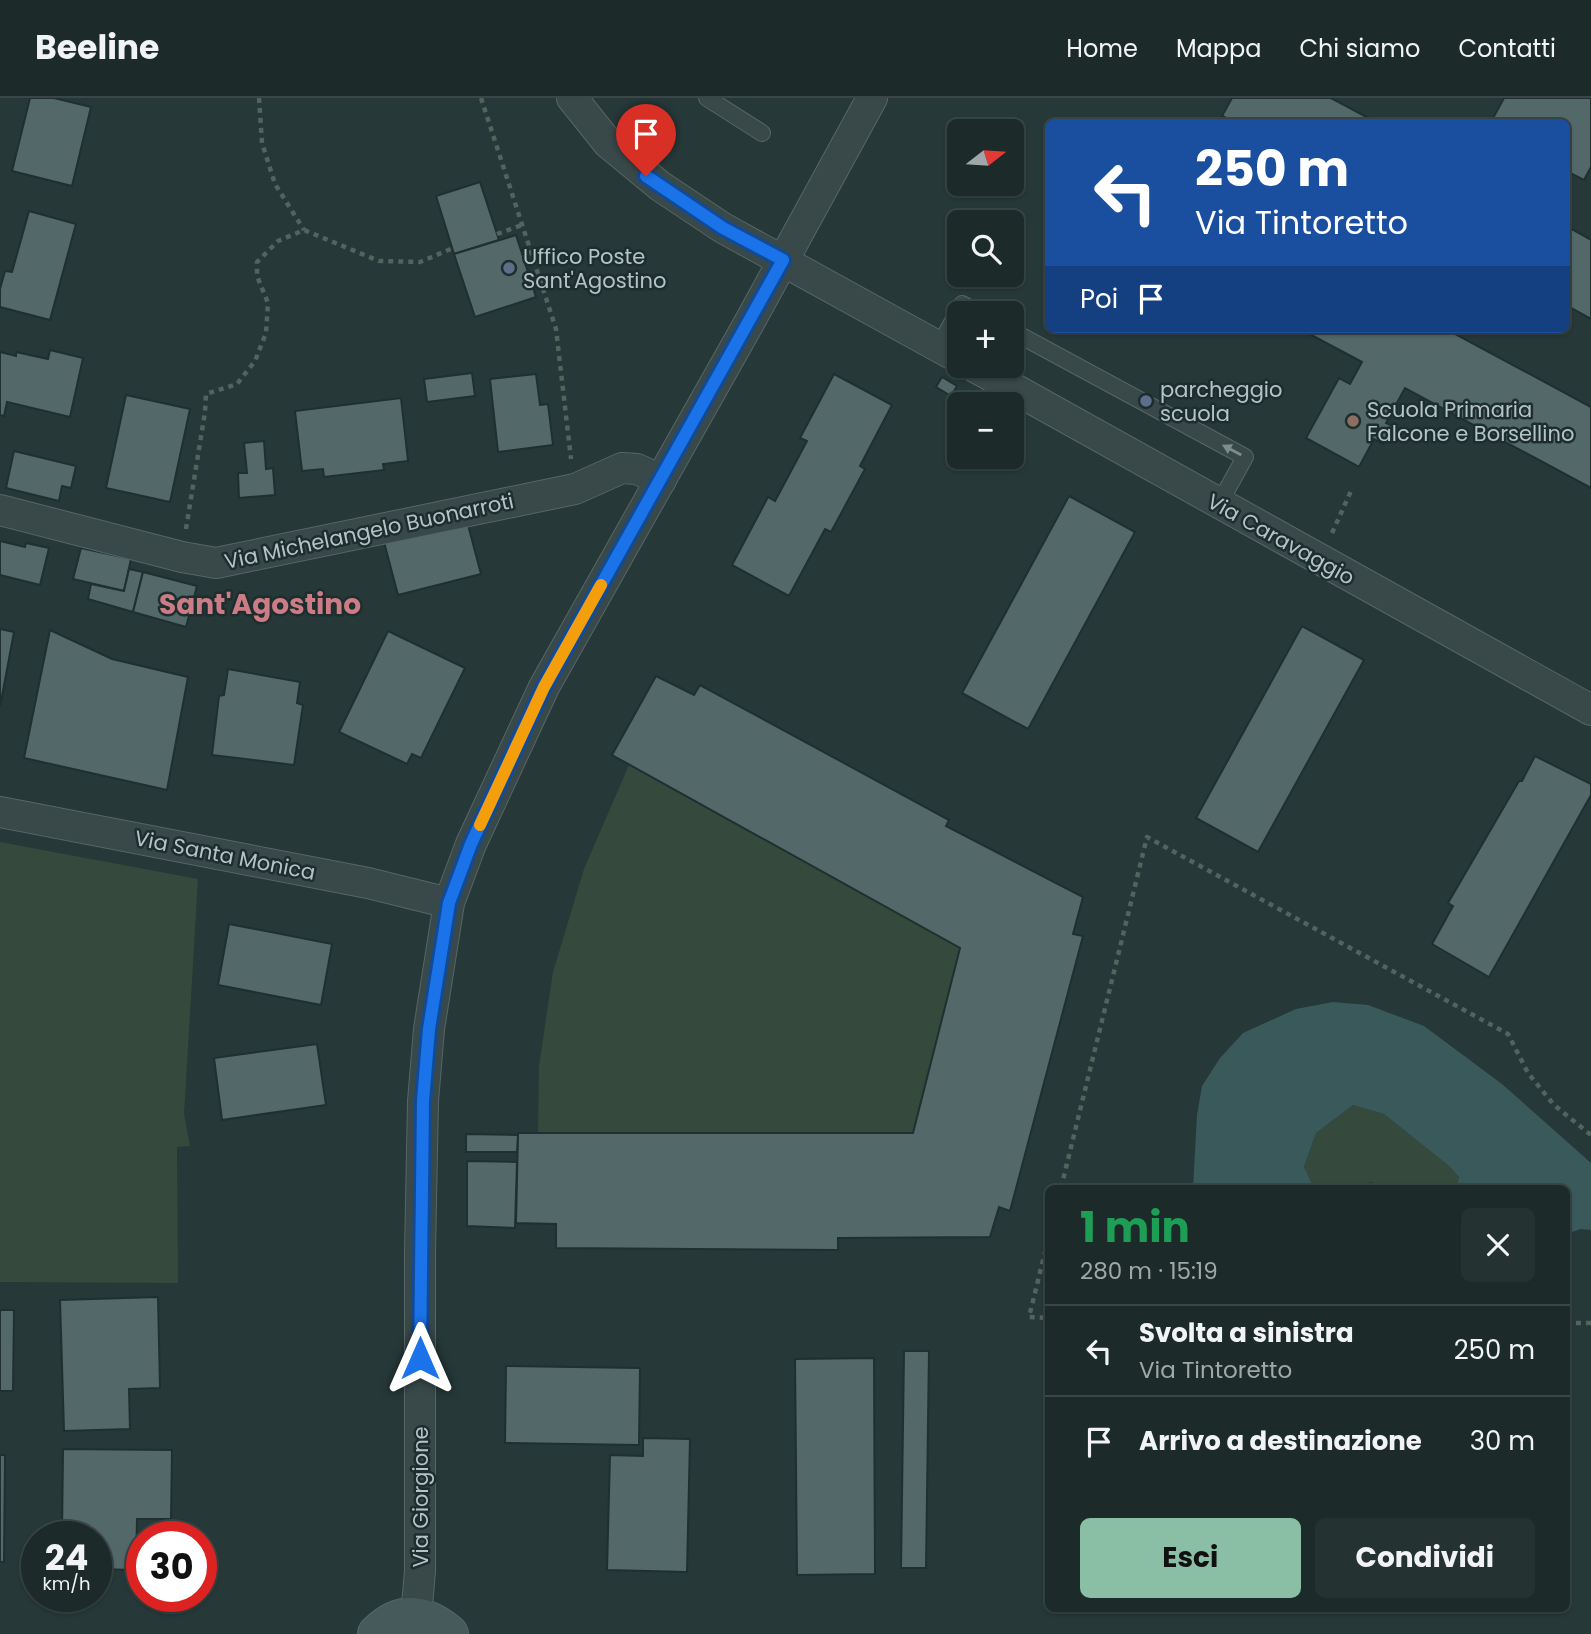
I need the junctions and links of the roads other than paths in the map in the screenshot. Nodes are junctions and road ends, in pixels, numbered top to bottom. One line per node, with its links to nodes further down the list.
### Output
1 (572, 98): 5 (street)
2 (707, 98): 4 (lane)
3 (872, 98): 5 (street, Via Giorgione)
4 (762, 133)
5 (783, 260): 7 (street); 9 (street, Via Giorgione)
6 (1024, 337): 10 (lane, one-way to 6)
7 (947, 351)
8 (994, 378): 10 (street, Via Caravaggio)
9 (661, 480): 11 (street, Via Michelangelo Buonarroti); 14 (street, Via Giorgione)
10 (1219, 504): 12 (street, Via Caravaggio)
11 (0, 510)
12 (1591, 710)
13 (0, 812): 14 (street, Via Santa Monica)
14 (449, 903): 15 (street, Via Giorgione)
15 (416, 1617): 16 (street); 17 (street)
16 (377, 1634)
17 (449, 1634)

